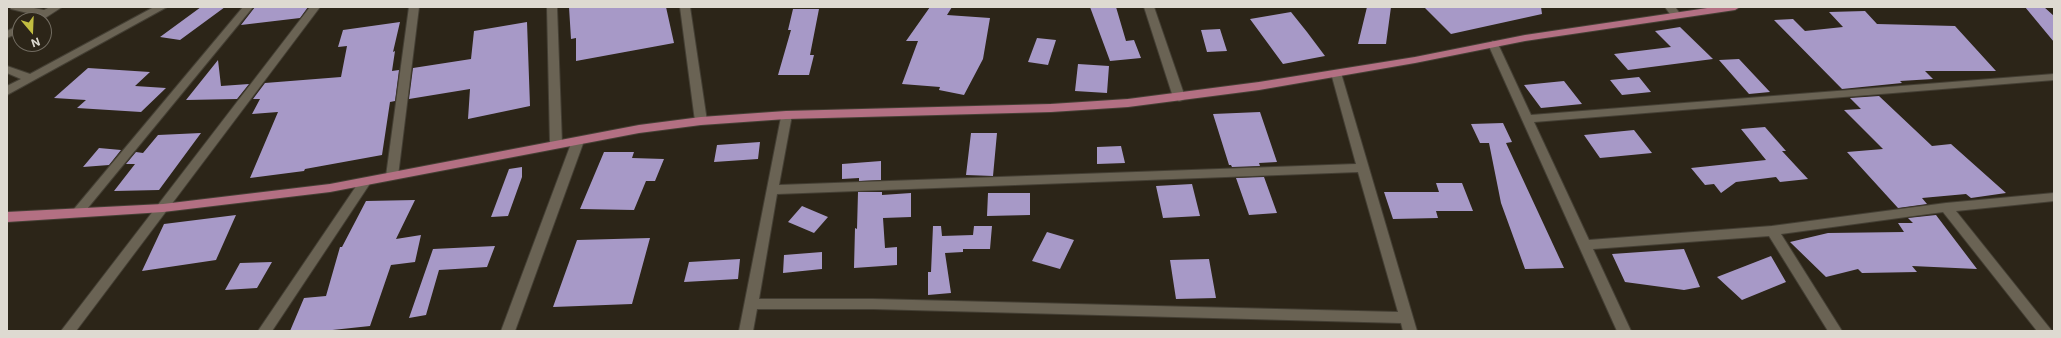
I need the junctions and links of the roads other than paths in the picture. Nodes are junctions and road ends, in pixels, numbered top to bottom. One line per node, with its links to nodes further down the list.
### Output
1 (15, 7): 11 (street)
2 (162, 7): 16 (street)
3 (248, 7): 31 (street)
4 (315, 7): 30 (street)
5 (414, 7): 25 (street)
6 (552, 7): 23 (street)
7 (684, 7): 21 (street)
8 (1149, 7): 18 (street)
9 (1735, 7): 10 (main road)
10 (1673, 11): 12 (main road)
11 (37, 12)
12 (1493, 44): 14 (main road); 20 (street)
13 (7, 69): 16 (street)
14 (1336, 73): 18 (main road); 24 (street)
15 (2054, 77): 20 (street)
16 (29, 78): 17 (street)
17 (7, 91)
18 (1179, 97): 19 (main road)
19 (786, 115): 21 (main road); 27 (street)
20 (1527, 119): 34 (street)
21 (701, 121): 22 (main road)
22 (578, 141): 23 (main road); 39 (street)
23 (556, 144): 25 (main road)
24 (1363, 168): 27 (street); 36 (street)
25 (392, 176): 26 (main road)
26 (365, 182): 30 (main road); 38 (street)
27 (772, 190): 35 (street)
28 (2054, 197): 29 (street)
29 (1946, 207): 33 (street); 43 (street)
30 (163, 208): 31 (main road); 37 (street)
31 (78, 212): 32 (main road)
32 (7, 217)
33 (1772, 231): 34 (street); 42 (street)
34 (1585, 245): 41 (street)
35 (751, 304): 36 (street); 40 (street)
36 (1408, 325)
37 (68, 331)
38 (265, 331)
39 (508, 331)
40 (746, 331)
41 (1624, 331)
42 (1835, 331)
43 (2046, 331)

